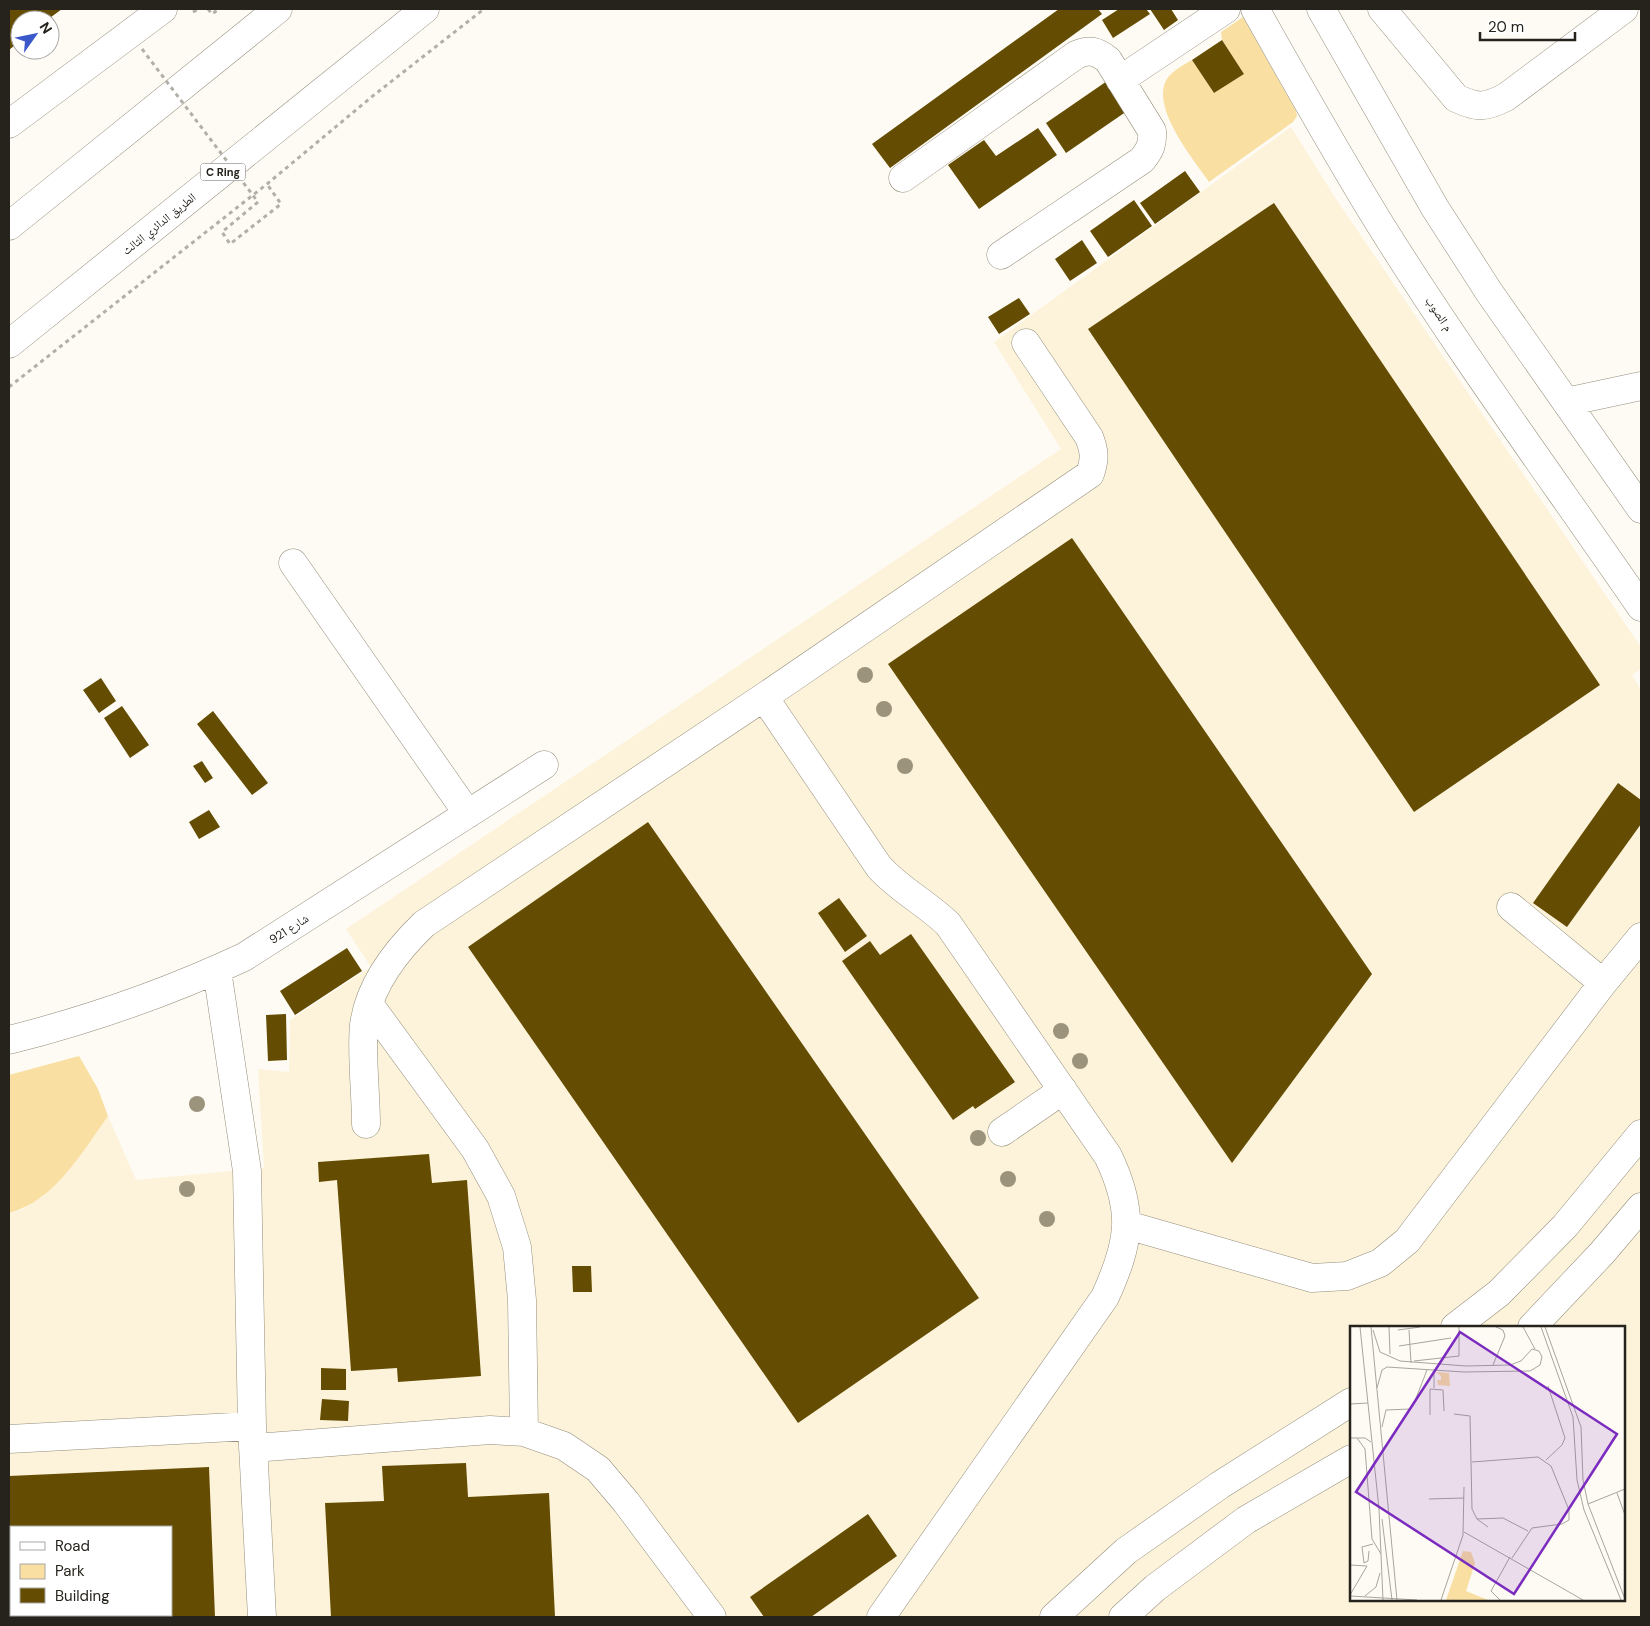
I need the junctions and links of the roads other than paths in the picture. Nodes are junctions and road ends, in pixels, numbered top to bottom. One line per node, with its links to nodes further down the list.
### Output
1 (163, 9): 10 (main road)
2 (278, 9): 12 (main road)
3 (425, 9): 15 (main road, الطريق الدائري الثالث / C Ring)
4 (1226, 9): 9 (main road)
5 (1255, 9): 20 (main road, م الصوب)
6 (1321, 9): 17 (main road)
7 (1382, 9): 8 (main road)
8 (1624, 9)
9 (1120, 80): 11 (main road); 13 (main road)
10 (9, 124)
11 (903, 178)
12 (9, 226)
13 (1001, 255)
14 (1026, 343): 21 (main road)
15 (9, 344)
16 (1641, 386): 17 (main road)
17 (1566, 402): 18 (main road)
18 (1641, 509)
19 (293, 563): 23 (main road)
20 (1641, 607)
21 (764, 697): 28 (main road); 30 (main road)
22 (544, 765): 23 (main road, شارع 921)
23 (468, 814): 26 (main road, شارع 921)
24 (1512, 907): 27 (main road)
25 (1641, 936): 27 (main road)
26 (217, 970): 29 (main road, شارع 921); 40 (main road)
27 (1603, 983): 35 (main road)
28 (369, 1004): 31 (main road); 39 (main road)
29 (9, 1040)
30 (1063, 1090): 32 (main road); 35 (main road)
31 (366, 1124)
32 (1002, 1132)
33 (1641, 1134): 36 (main road)
34 (1641, 1207): 37 (main road)
35 (1127, 1225): 45 (main road)
36 (1456, 1326)
37 (1533, 1326)
38 (1350, 1403): 46 (main road)
39 (524, 1432): 40 (main road); 44 (main road)
40 (253, 1437): 41 (main road); 43 (main road)
41 (9, 1439)
42 (1350, 1460): 47 (main road)
43 (262, 1617)
44 (712, 1617)
45 (881, 1617)
46 (1054, 1617)
47 (1123, 1617)

